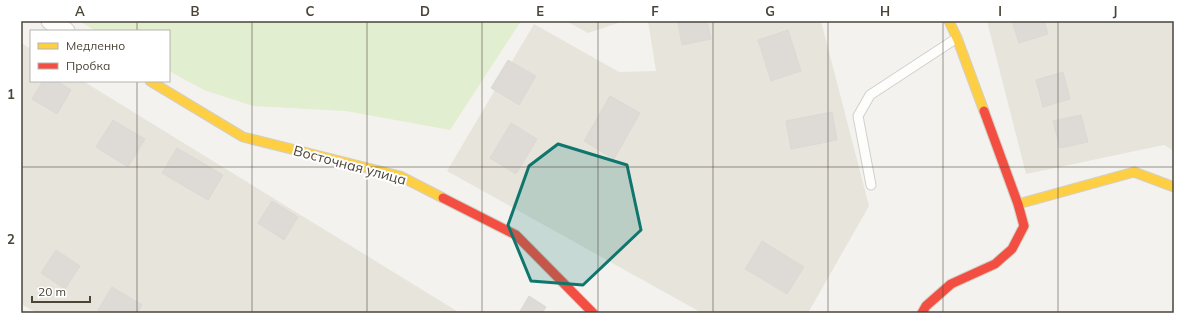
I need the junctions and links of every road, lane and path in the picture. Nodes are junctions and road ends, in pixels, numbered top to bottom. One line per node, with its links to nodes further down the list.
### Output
1 (50, 21): 3 (street)
2 (949, 21): 4 (street)
3 (64, 30)
4 (957, 38): 6 (lane); 8 (street)
5 (152, 82): 9 (street, Восточная улица)
6 (871, 185)
7 (1174, 187): 8 (street)
8 (1018, 204): 10 (street)
9 (593, 313)
10 (922, 313)

